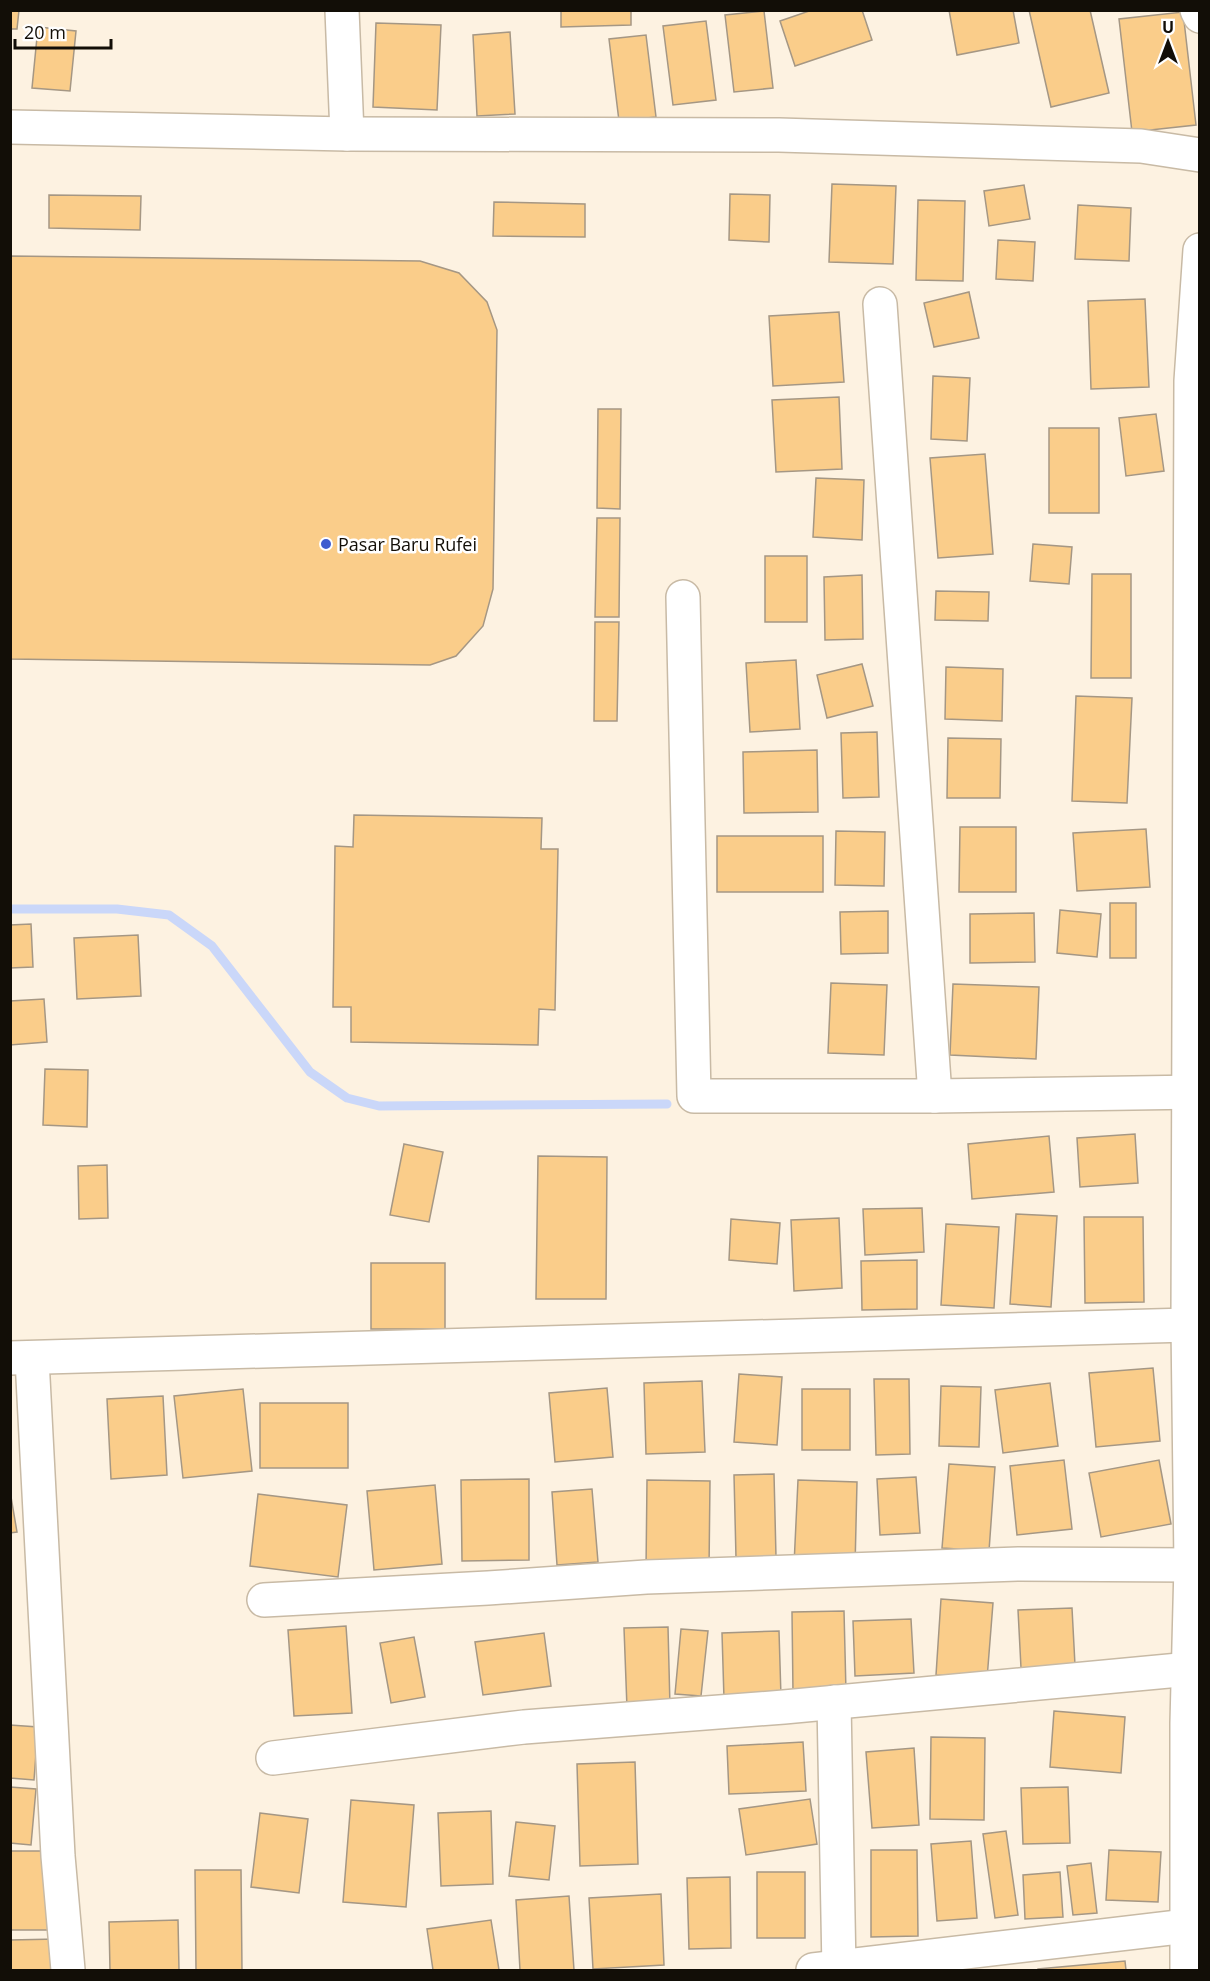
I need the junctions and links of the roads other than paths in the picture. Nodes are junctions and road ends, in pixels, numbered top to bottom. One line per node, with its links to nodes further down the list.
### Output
1 (342, 10): 5 (street)
2 (1197, 10): 3 (street)
3 (1200, 16)
4 (10, 127): 5 (street)
5 (347, 134): 6 (street)
6 (1200, 155)
7 (1200, 250): 9 (street)
8 (880, 304): 12 (street)
9 (1196, 381): 11 (street)
10 (683, 597): 12 (street)
11 (1194, 1092): 12 (street); 13 (street)
12 (935, 1096)
13 (1188, 1325): 14 (street); 15 (street)
14 (21, 1358): 23 (street)
15 (1191, 1565): 16 (street); 17 (street)
16 (264, 1600)
17 (1190, 1669): 18 (street); 19 (street)
18 (834, 1702): 20 (street); 22 (street)
19 (1193, 1723): 21 (street)
20 (273, 1758)
21 (1187, 1926): 22 (street); 24 (street)
22 (830, 1970)
23 (68, 1971)
24 (1187, 1971)

